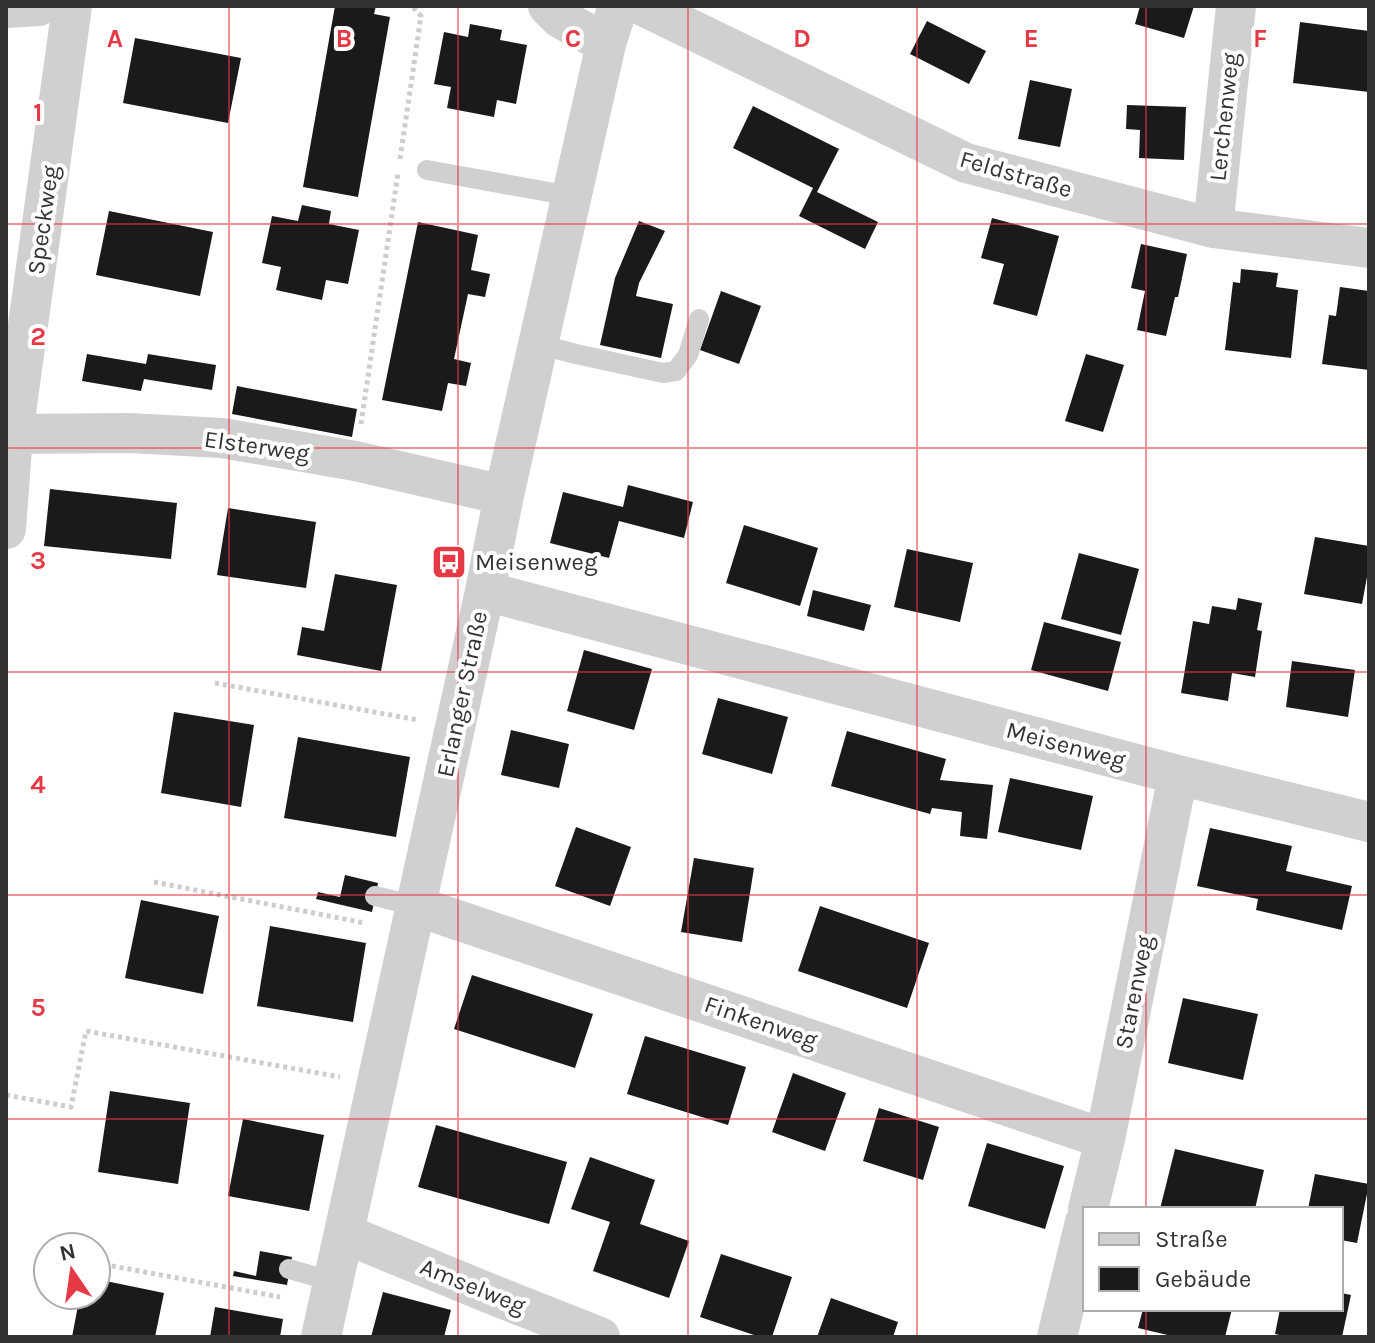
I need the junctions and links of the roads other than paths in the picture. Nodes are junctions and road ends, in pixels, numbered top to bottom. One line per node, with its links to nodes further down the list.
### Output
1 (39, 6): 7 (street)
2 (72, 6): 15 (street, Speckweg)
3 (548, 6): 8 (street)
4 (618, 6): 8 (street, Erlanger Straße)
5 (643, 6): 11 (street, Feldstraße)
6 (1236, 6): 11 (street, Lerchenweg)
7 (6, 8)
8 (606, 44): 10 (street, Erlanger Straße)
9 (427, 170): 10 (lane)
10 (571, 196): 14 (street, Erlanger Straße)
11 (1213, 228): 12 (street, Feldstraße)
12 (1369, 248)
13 (699, 319): 14 (lane)
14 (538, 344): 16 (street, Erlanger Straße)
15 (10, 434): 16 (street, Elsterweg); 17 (street, Speckweg)
16 (504, 495): 18 (street, Erlanger Straße)
17 (6, 529)
18 (485, 591): 19 (street, Meisenweg); 22 (street, Erlanger Straße)
19 (1178, 775): 20 (street, Meisenweg); 23 (street, Starenweg)
20 (1369, 822)
21 (375, 896): 22 (lane)
22 (413, 919): 23 (street, Finkenweg); 26 (street, Erlanger Straße)
23 (1105, 1139): 24 (street, Starenweg)
24 (1088, 1207)
25 (1083, 1230): 30 (street)
26 (345, 1234): 28 (street, Erlanger Straße); 29 (street, Amselweg)
27 (289, 1269): 28 (lane)
28 (328, 1308)
29 (600, 1337)
30 (1057, 1337)

